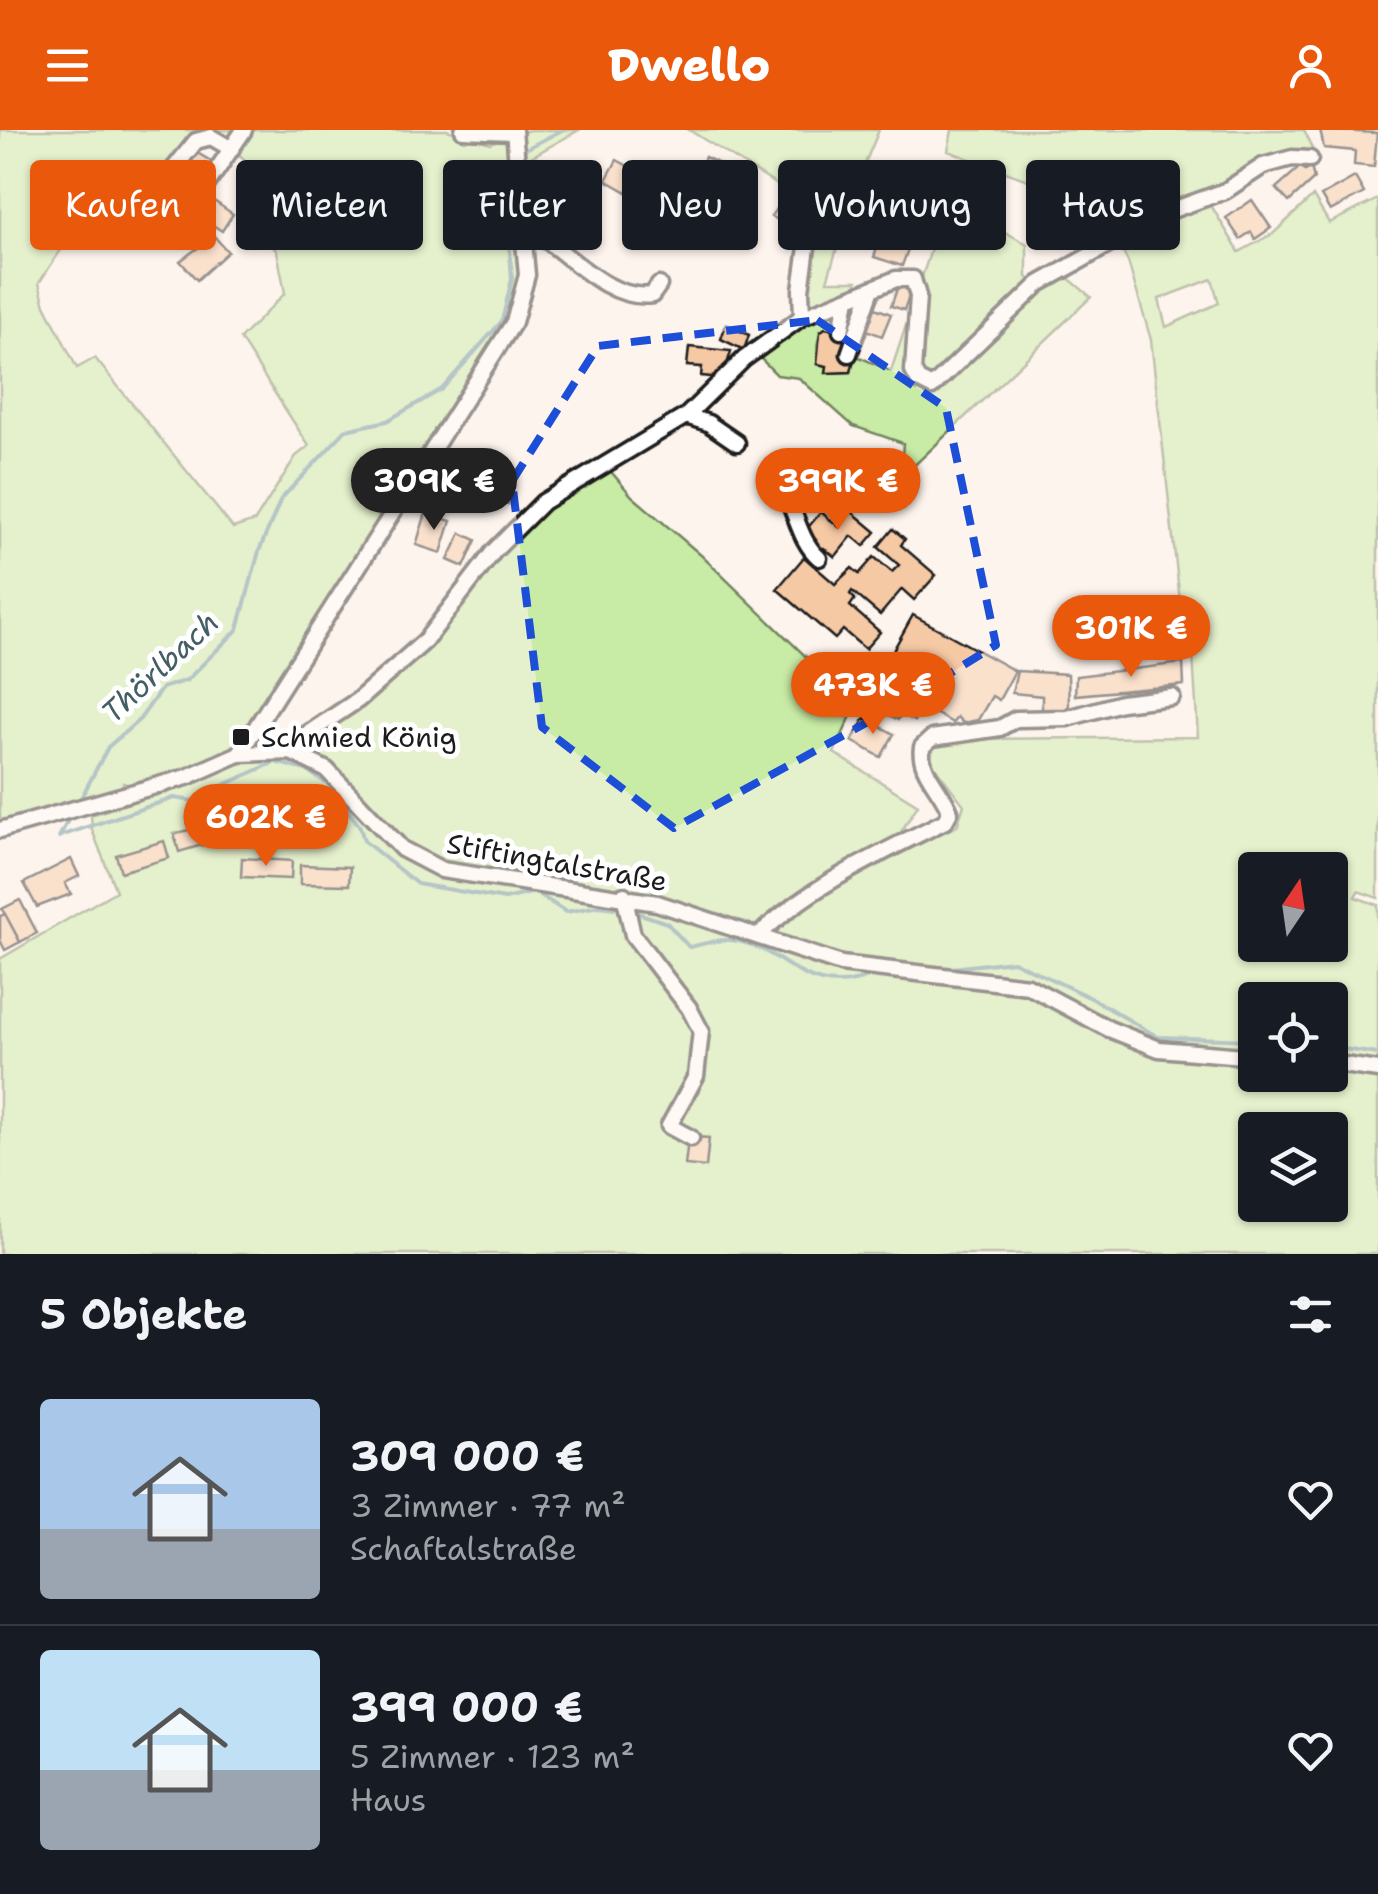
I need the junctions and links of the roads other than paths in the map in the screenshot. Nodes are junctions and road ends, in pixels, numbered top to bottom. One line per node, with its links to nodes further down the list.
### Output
1 (244, 130): 4 (street)
2 (463, 130): 3 (street)
3 (513, 131): 6 (street)
4 (230, 148): 4 (street)
5 (1310, 159): 11 (street)
6 (516, 160)
7 (526, 250): 22 (street)
8 (563, 250): 10 (street)
9 (807, 250): 13 (street)
10 (660, 285)
11 (872, 290): 12 (street); 15 (street)
12 (848, 299): 13 (street); 14 (street)
13 (802, 317): 16 (street)
14 (841, 331)
15 (849, 354)
16 (686, 416): 17 (street); 21 (street)
17 (738, 443)
18 (782, 488): 19 (street)
19 (820, 558)
20 (1172, 697): 25 (street)
21 (283, 750): 22 (street); 24 (street, Stiftingtalstraße)
22 (239, 754): 23 (street)
23 (0, 830)
24 (624, 895): 25 (street, Stiftingtalstraße); 29 (street)
25 (758, 936): 26 (street, Stiftingtalstraße)
26 (1238, 1055)
27 (1348, 1066): 28 (street)
28 (1378, 1070)
29 (691, 1138)

